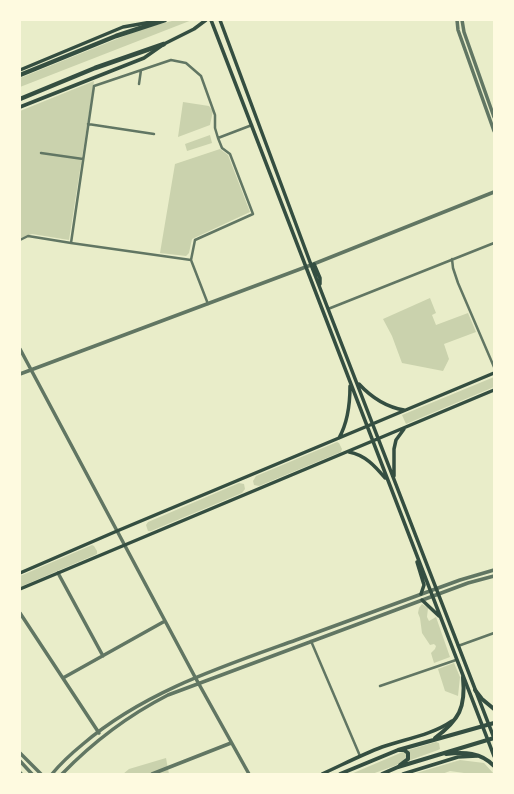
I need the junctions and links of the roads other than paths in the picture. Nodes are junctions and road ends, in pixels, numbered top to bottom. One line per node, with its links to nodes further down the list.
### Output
1 (160, 20): 9 (main road)
2 (165, 20): 11 (highway)
3 (206, 20): 8 (main road)
4 (211, 20): 17 (main road)
5 (220, 20): 29 (main road)
6 (457, 20): 18 (street)
7 (462, 20): 15 (street)
8 (164, 44): 13 (highway); 14 (main road)
9 (20, 70)
10 (141, 70): 12 (street); 16 (street); 20 (street)
11 (20, 75)
12 (139, 84)
13 (20, 99)
14 (20, 107)
15 (494, 117)
16 (88, 124): 19 (street); 22 (street)
17 (252, 125): 20 (street); 30 (main road)
18 (494, 131)
19 (154, 134)
20 (218, 138): 28 (street)
21 (41, 153): 22 (street)
22 (83, 159): 25 (street)
23 (494, 192): 29 (street)
24 (20, 240): 25 (street)
25 (71, 243): 28 (street)
26 (494, 243): 27 (street)
27 (452, 259): 32 (street); 34 (street)
28 (191, 260): 31 (street)
29 (313, 264): 30 (street); 32 (main road)
30 (305, 267): 31 (street); 39 (main road)
31 (208, 304): 35 (street)
32 (328, 309): 38 (main road)
33 (20, 349): 35 (street)
34 (494, 367)
35 (31, 370): 37 (street); 51 (street)
36 (494, 373): 41 (main road)
37 (20, 374)
38 (357, 382): 41 (main road); 42 (main road)
39 (350, 383): 43 (main road); 45 (main road)
40 (494, 390): 44 (main road)
41 (405, 410): 42 (main road)
42 (373, 424): 43 (main road); 46 (main road)
43 (367, 426): 45 (main road); 47 (main road)
44 (404, 429): 46 (main road); 49 (main road)
45 (338, 438): 51 (main road)
46 (379, 439): 47 (main road); 49 (main road)
47 (373, 442): 48 (main road); 50 (main road)
48 (348, 452): 50 (main road); 52 (main road)
49 (395, 479): 58 (main road)
50 (388, 481): 53 (main road)
51 (117, 531): 52 (street); 55 (main road)
52 (125, 546): 56 (main road); 67 (street)
53 (418, 559): 60 (main road); 61 (main road)
54 (494, 570): 58 (street)
55 (20, 573)
56 (58, 573): 59 (main road); 71 (street)
57 (494, 576): 62 (street)
58 (436, 588): 60 (street); 62 (main road)
59 (20, 589)
60 (430, 591): 61 (street); 63 (main road)
61 (421, 594): 73 (street)
62 (438, 594): 63 (street); 70 (main road)
63 (432, 596): 64 (street); 66 (main road)
64 (422, 600): 66 (main road); 69 (street)
65 (20, 613): 75 (street)
66 (440, 616): 72 (main road)
67 (165, 621): 71 (street); 73 (street)
68 (494, 633): 70 (street)
69 (311, 641): 76 (street); 93 (street)
70 (458, 646): 78 (main road)
71 (102, 656): 75 (street)
72 (456, 660): 74 (main road); 77 (street)
73 (195, 677): 76 (street); 84 (street)
74 (463, 677): 80 (main road); 83 (main road)
75 (63, 678): 84 (street)
76 (198, 683): 85 (street); 89 (street)
77 (380, 686)
78 (475, 690): 79 (main road); 82 (main road)
79 (494, 709)
80 (458, 717): 87 (main road); 93 (main road)
81 (494, 723): 82 (main road)
82 (488, 724): 83 (main road); 86 (main road)
83 (482, 726): 87 (main road); 88 (main road)
84 (98, 732): 85 (street); 101 (street)
85 (102, 737): 102 (street)
86 (494, 738): 88 (main road)
87 (434, 740): 90 (main road)
88 (487, 740): 92 (main road); 95 (main road)
89 (231, 742): 103 (street); 104 (street)
90 (398, 750): 98 (main road); 106 (main road)
91 (20, 753): 100 (street)
92 (438, 754): 94 (main road); 98 (main road)
93 (360, 756): 105 (main road)
94 (480, 756): 97 (main road); 108 (main road)
95 (494, 756)
96 (20, 761): 99 (street)
97 (494, 766)
98 (398, 767): 107 (main road)
99 (32, 774)
100 (41, 774)
101 (52, 774)
102 (62, 774)
103 (152, 774)
104 (249, 774)
105 (322, 774)
106 (340, 774)
107 (382, 774)
108 (403, 774)

